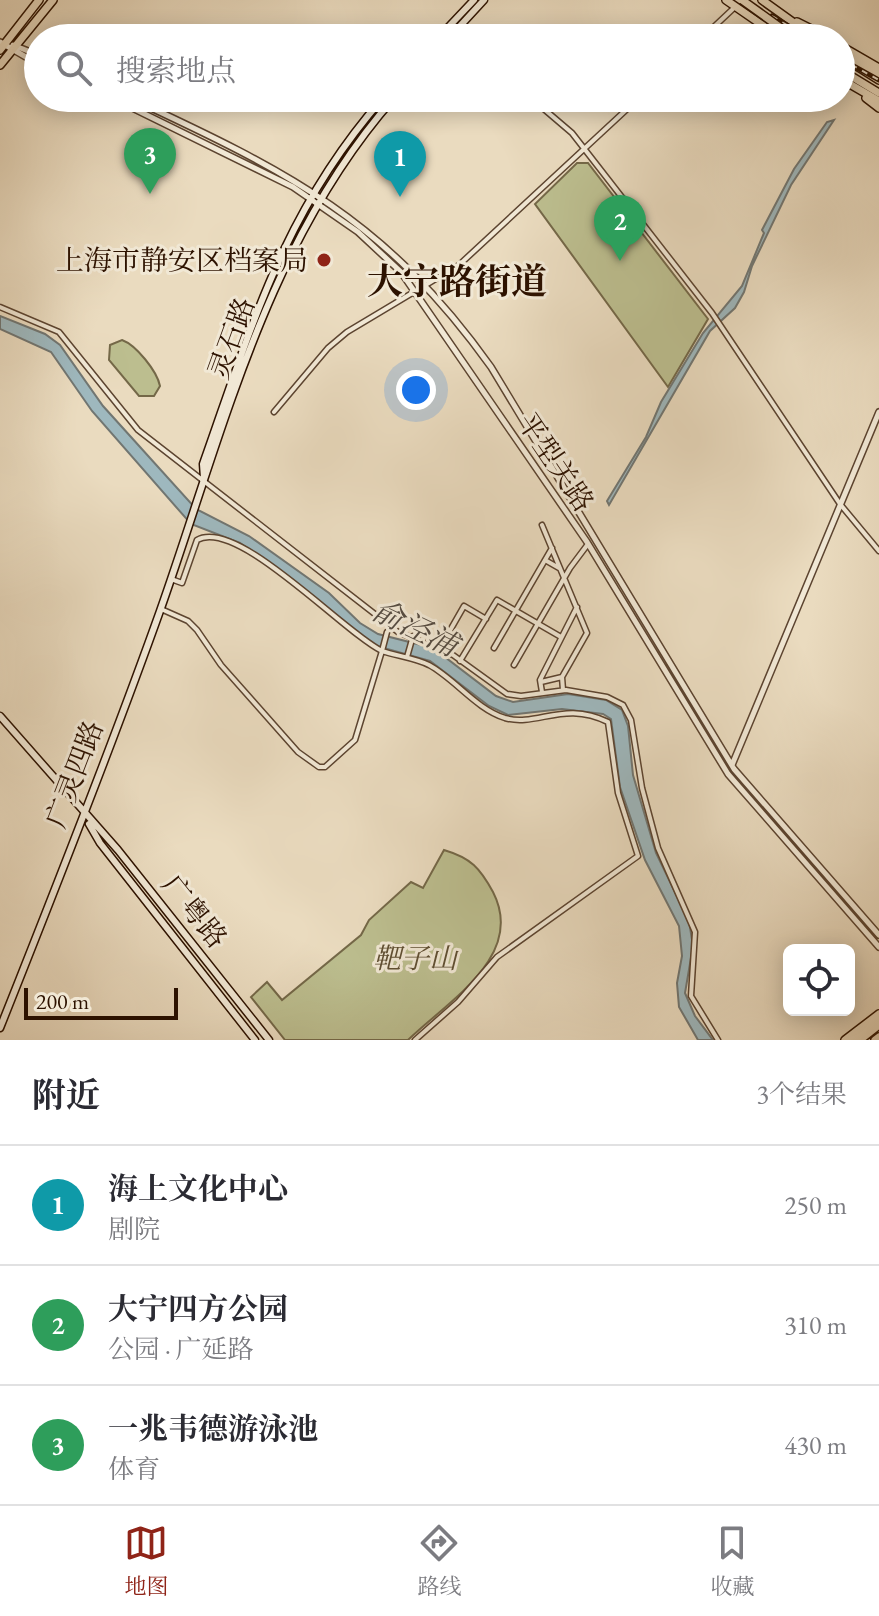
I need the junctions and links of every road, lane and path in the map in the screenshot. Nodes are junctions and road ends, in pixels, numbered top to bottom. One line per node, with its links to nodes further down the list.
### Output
1 (39, 0): 20 (main road)
2 (53, 0): 10 (main road)
3 (474, 0): 11 (main road)
4 (484, 0): 12 (main road)
5 (726, 0): 8 (main road)
6 (742, 0): 15 (main road, bridge)
7 (764, 0): 9 (main road); 16 (main road)
8 (735, 7): 13 (street); 14 (main road)
9 (797, 22): 17 (main road); 18 (main road)
10 (34, 24)
11 (451, 24)
12 (462, 24)
13 (717, 24)
14 (760, 24)
15 (775, 24)
16 (798, 24)
17 (800, 24)
18 (801, 24)
19 (24, 36): 21 (main road)
20 (1, 46): 21 (street)
21 (14, 48): 22 (street); 23 (street); 26 (main road)
22 (24, 51)
23 (24, 55)
24 (855, 57): 27 (main road)
25 (855, 61): 28 (main road)
26 (0, 65)
27 (879, 68)
28 (879, 77)
29 (855, 78): 32 (main road)
30 (855, 87): 33 (main road)
31 (855, 89): 34 (main road)
32 (879, 93)
33 (879, 101)
34 (879, 108)
35 (142, 112): 42 (street, 平型关路)
36 (159, 112): 42 (street, 平型关路)
37 (374, 112): 42 (main road, 灵石路)
38 (383, 112): 42 (main road, 灵石路)
39 (546, 112): 41 (street)
40 (624, 112): 41 (street)
41 (584, 149): 43 (street); 49 (street)
42 (316, 197): 43 (street, 平型关路); 44 (street, 平型关路); 48 (main road, 灵石路)
43 (426, 285): 44 (street); 78 (street, 平型关路)
44 (415, 291): 46 (street); 52 (street, 平型关路)
45 (0, 307): 48 (street)
46 (274, 412)
47 (879, 412): 49 (street)
48 (204, 482): 51 (main road, 灵石路); 66 (street)
49 (840, 504): 54 (street); 78 (street)
50 (542, 525): 53 (street)
51 (187, 534): 58 (main road, 广灵四路)
52 (588, 544): 57 (street); 79 (street, 平型关路)
53 (552, 548): 55 (street); 56 (street)
54 (879, 551)
55 (545, 560): 56 (street); 61 (street)
56 (561, 570): 57 (street)
57 (564, 577): 59 (street); 63 (street)
58 (171, 579): 60 (main road, 广灵四路); 69 (street)
59 (577, 607): 67 (street); 73 (street)
60 (160, 609): 69 (street); 80 (main road, 广灵四路)
61 (516, 611): 62 (street); 63 (street); 68 (street)
62 (486, 619): 65 (street); 71 (street)
63 (538, 623): 67 (street); 72 (street)
64 (387, 632): 69 (street)
65 (448, 634)
66 (413, 636): 70 (street); 71 (street)
67 (561, 637): 74 (street)
68 (494, 648)
69 (382, 650): 70 (street)
70 (407, 658): 88 (street)
71 (460, 661): 76 (street)
72 (514, 665)
73 (562, 677): 74 (street); 75 (street)
74 (540, 682): 76 (street)
75 (563, 690): 76 (street); 89 (street)
76 (542, 692)
77 (0, 716): 80 (main road, 广粤路)
78 (732, 766): 79 (street); 81 (street, 平型关路)
79 (728, 774): 82 (street, 平型关路)
80 (83, 814): 85 (main road, 广灵四路); 86 (main road, 广粤路); 87 (main road, 广粤路)
81 (879, 935)
82 (879, 947)
83 (879, 1014): 90 (main road)
84 (879, 1023): 91 (main road); 92 (main road)
85 (0, 1028)
86 (255, 1040)
87 (269, 1040)
88 (415, 1040)
89 (718, 1040)
90 (845, 1040)
91 (854, 1040)
92 (860, 1040)

